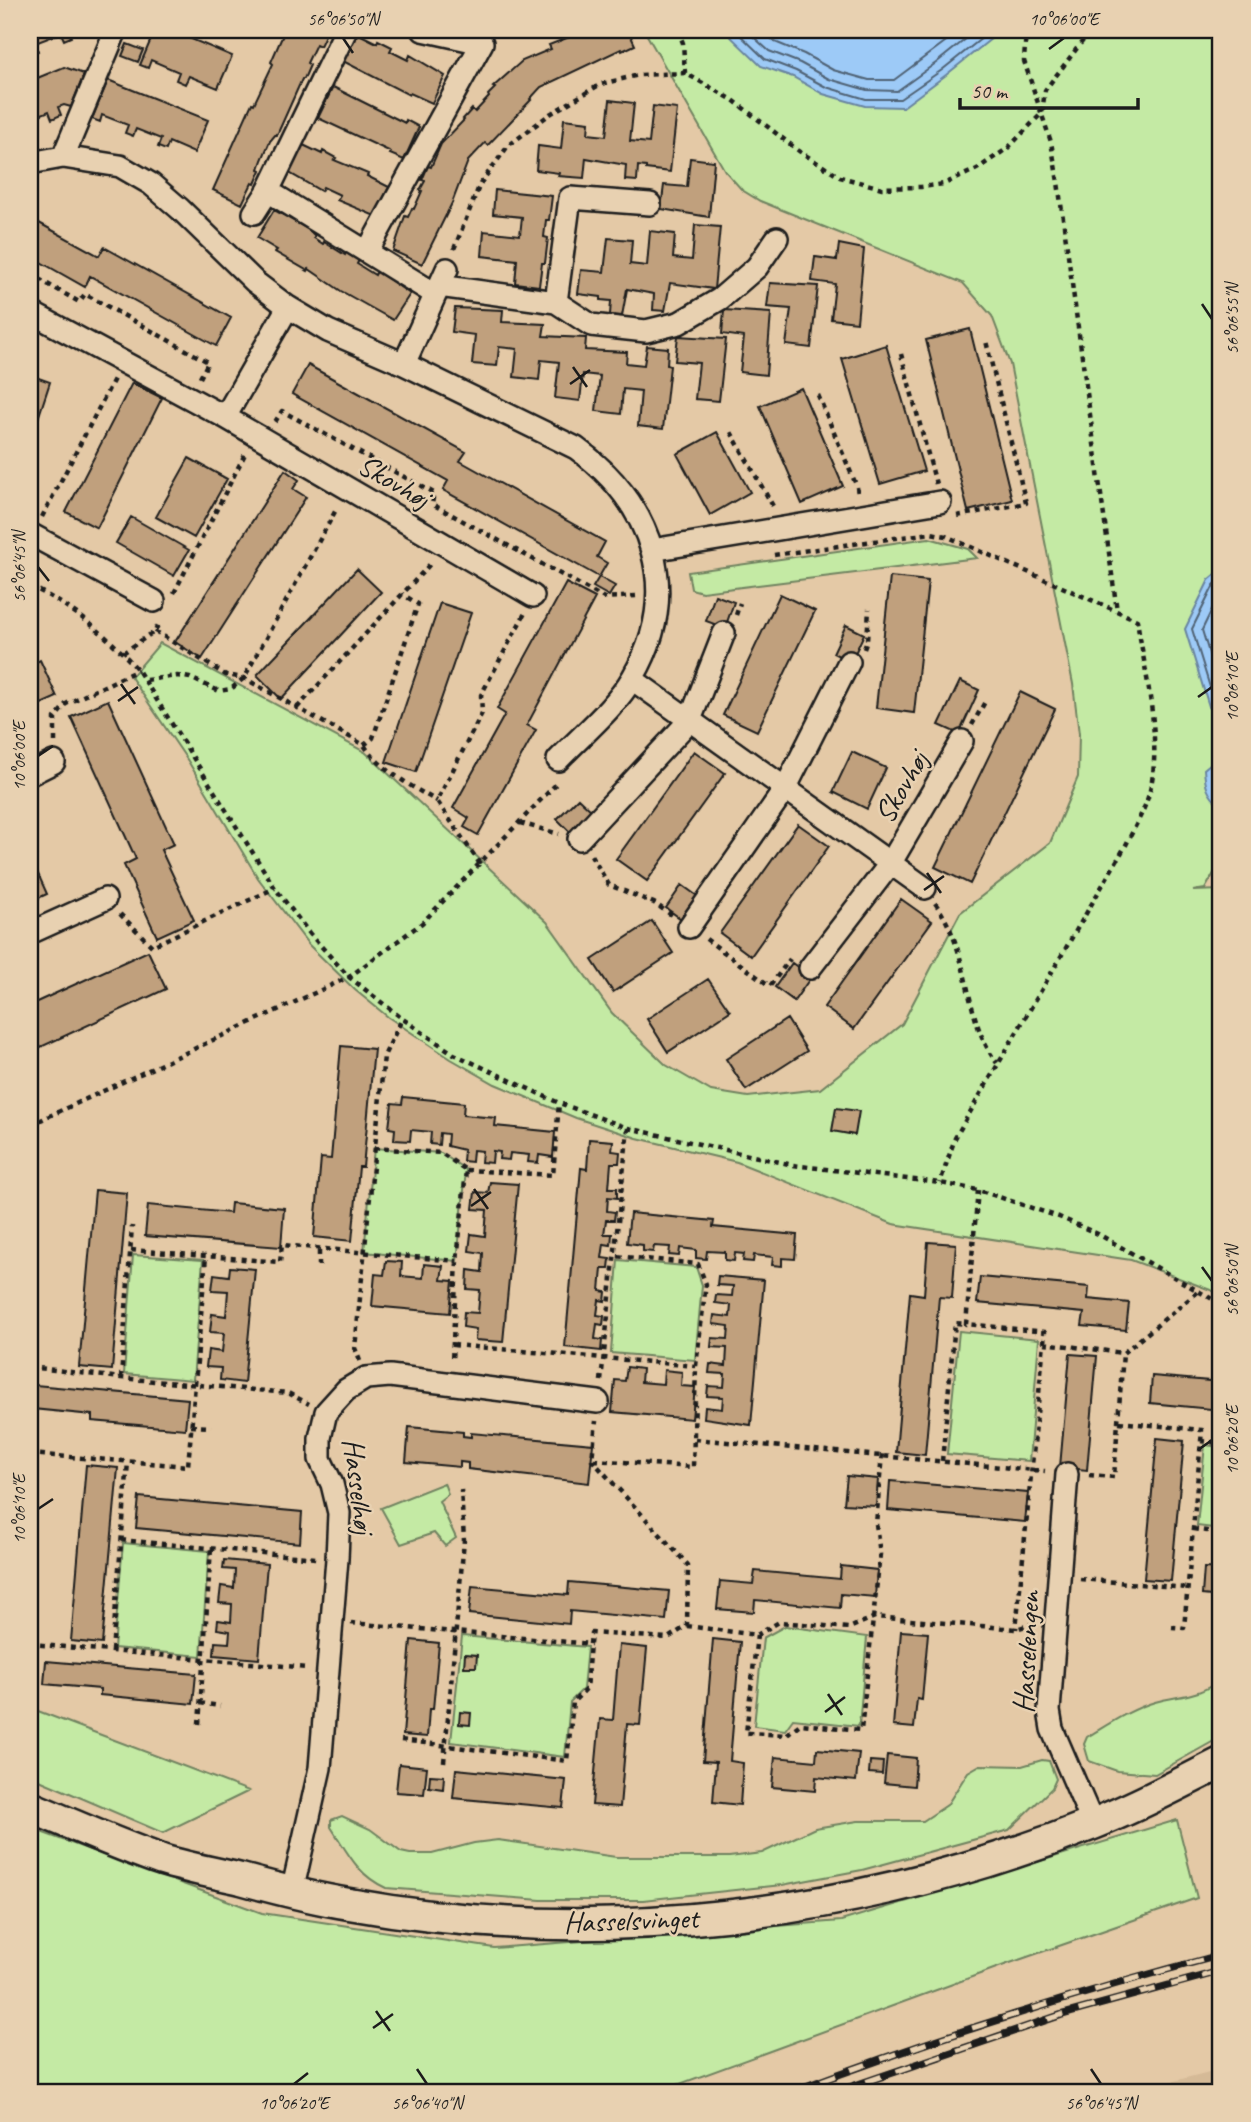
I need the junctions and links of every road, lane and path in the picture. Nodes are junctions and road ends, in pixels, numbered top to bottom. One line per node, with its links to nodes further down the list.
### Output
1 (116, 30): 9 (street)
2 (346, 30): 11 (street)
3 (423, 30): 15 (street)
4 (678, 30): 7 (path)
5 (1026, 30): 8 (path)
6 (1091, 30): 8 (path)
7 (685, 73): 8 (path); 17 (path)
8 (1042, 113): 45 (path)
9 (63, 157): 10 (street); 19 (street)
10 (30, 163)
11 (268, 191): 13 (street); 15 (street)
12 (650, 204): 18 (street)
13 (254, 213)
14 (777, 238): 18 (street)
15 (367, 252): 17 (street)
16 (31, 277): 26 (path)
17 (441, 283): 18 (street); 24 (street)
18 (556, 302)
19 (288, 307): 24 (street); 27 (street)
20 (30, 312): 23 (street, Skovhøj)
21 (986, 341): 31 (path)
22 (901, 354): 31 (path)
23 (122, 362): 26 (street, Skovhøj); 34 (path)
24 (404, 364): 36 (street)
25 (817, 395): 32 (path)
26 (189, 398): 27 (street, Skovhøj)
27 (225, 417): 29 (street, Skovhøj)
28 (731, 432): 33 (path)
29 (260, 437): 30 (street, Skovhøj); 38 (path); 43 (path)
30 (348, 489): 35 (street, Skovhøj); 51 (path)
31 (942, 510): 32 (street)
32 (861, 515): 33 (street)
33 (778, 530): 36 (street)
34 (31, 534): 43 (street)
35 (446, 546): 40 (path); 42 (street, Skovhøj)
36 (652, 550): 41 (street)
37 (766, 556): 45 (path)
38 (547, 568): 41 (path); 42 (path)
39 (30, 586): 48 (path)
40 (402, 594): 54 (path); 57 (path)
41 (658, 595): 52 (street)
42 (533, 596): 62 (path)
43 (162, 607): 46 (path)
44 (869, 609): 49 (path)
45 (1117, 611): 75 (path)
46 (155, 631): 48 (path); 51 (path)
47 (724, 633): 55 (street)
48 (123, 653): 50 (path)
49 (849, 662): 61 (street)
50 (138, 670): 53 (path); 58 (path)
51 (244, 678): 53 (path); 54 (path)
52 (632, 679): 55 (street, Skovhøj); 59 (street)
53 (146, 680): 67 (path)
54 (297, 708): 57 (path)
55 (690, 720): 61 (street, Skovhøj); 64 (street)
56 (962, 741): 66 (street, Skovhøj)
57 (363, 745): 62 (path)
58 (54, 762): 60 (street)
59 (561, 769): 63 (path)
60 (30, 774)
61 (785, 789): 66 (street, Skovhøj); 70 (street)
62 (437, 801): 65 (path)
63 (520, 823): 64 (path); 65 (path)
64 (579, 839): 70 (path)
65 (480, 864): 73 (path)
66 (890, 864): 68 (street, Skovhøj); 72 (street, Skovhøj)
67 (275, 888): 69 (path); 73 (path)
68 (925, 888): 75 (path)
69 (105, 899): 71 (street)
70 (689, 927): 72 (path)
71 (30, 933)
72 (810, 968)
73 (349, 977): 74 (path); 77 (path)
74 (402, 1019): 76 (path); 79 (path)
75 (998, 1063): 81 (path)
76 (559, 1103): 78 (path); 80 (path)
77 (30, 1125)
78 (628, 1128): 81 (path); 88 (path)
79 (374, 1148): 80 (path); 86 (path)
80 (466, 1170): 89 (path)
81 (940, 1183): 82 (path)
82 (978, 1190): 91 (path); 93 (path)
83 (132, 1226): 85 (path)
84 (319, 1248): 86 (path); 87 (path); 90 (path)
85 (131, 1250): 87 (path); 100 (path)
86 (364, 1252): 89 (path); 101 (path)
87 (206, 1256): 103 (path)
88 (615, 1256): 97 (path); 98 (path)
89 (457, 1261): 95 (path)
90 (319, 1266)
91 (1199, 1291): 92 (path); 96 (path)
92 (1221, 1304)
93 (966, 1324): 94 (path); 115 (path)
94 (1044, 1343): 96 (path); 117 (path)
95 (453, 1345): 97 (path); 102 (path)
96 (1123, 1353): 106 (path)
97 (604, 1358): 98 (path); 104 (path)
98 (696, 1366): 109 (path)
99 (30, 1367): 100 (path)
100 (121, 1378): 103 (path)
101 (366, 1378): 102 (street); 105 (street, Hasselhøj)
102 (451, 1384): 104 (street)
103 (194, 1385): 105 (path); 107 (path)
104 (598, 1402): 114 (path)
105 (326, 1412): 124 (street, Hasselhøj)
106 (1119, 1422): 110 (path); 118 (path)
107 (191, 1426): 108 (path); 116 (path)
108 (211, 1427)
109 (695, 1439): 113 (path); 114 (path)
110 (1201, 1441): 111 (path); 120 (path)
111 (1221, 1443)
112 (30, 1454): 116 (path)
113 (882, 1454): 115 (path); 127 (path)
114 (593, 1460): 129 (path)
115 (942, 1461): 117 (path)
116 (128, 1462): 122 (path)
117 (1033, 1469): 118 (path); 127 (path)
118 (1067, 1474): 125 (street, Hasselengen)
119 (461, 1490): 131 (path)
120 (1193, 1530): 121 (path); 126 (path)
121 (1221, 1532)
122 (121, 1541): 123 (path); 135 (path)
123 (211, 1548): 124 (path); 136 (path)
124 (337, 1559): 128 (street, Hasselhøj)
125 (1059, 1577): 126 (path); 146 (street, Hasselengen)
126 (1188, 1588): 130 (path)
127 (875, 1617): 132 (path); 132 (path)
128 (332, 1621): 131 (path); 137 (street, Hasselhøj)
129 (687, 1626): 132 (path); 134 (path)
130 (1172, 1626)
131 (457, 1632): 134 (path); 142 (path)
132 (757, 1634)
133 (30, 1644): 135 (path)
134 (591, 1644): 142 (path)
135 (112, 1651): 136 (path)
136 (203, 1659): 137 (path); 138 (path)
137 (328, 1670): 147 (street, Hasselhøj)
138 (200, 1703): 139 (path); 140 (path)
139 (220, 1706)
140 (199, 1724)
141 (401, 1740): 142 (path)
142 (446, 1745): 143 (path)
143 (444, 1762)
144 (1221, 1763): 146 (street, Hasselsvinget)
145 (30, 1807): 147 (street, Hasselsvinget)
146 (1093, 1824): 147 (street, Hasselsvinget)
147 (292, 1892)

